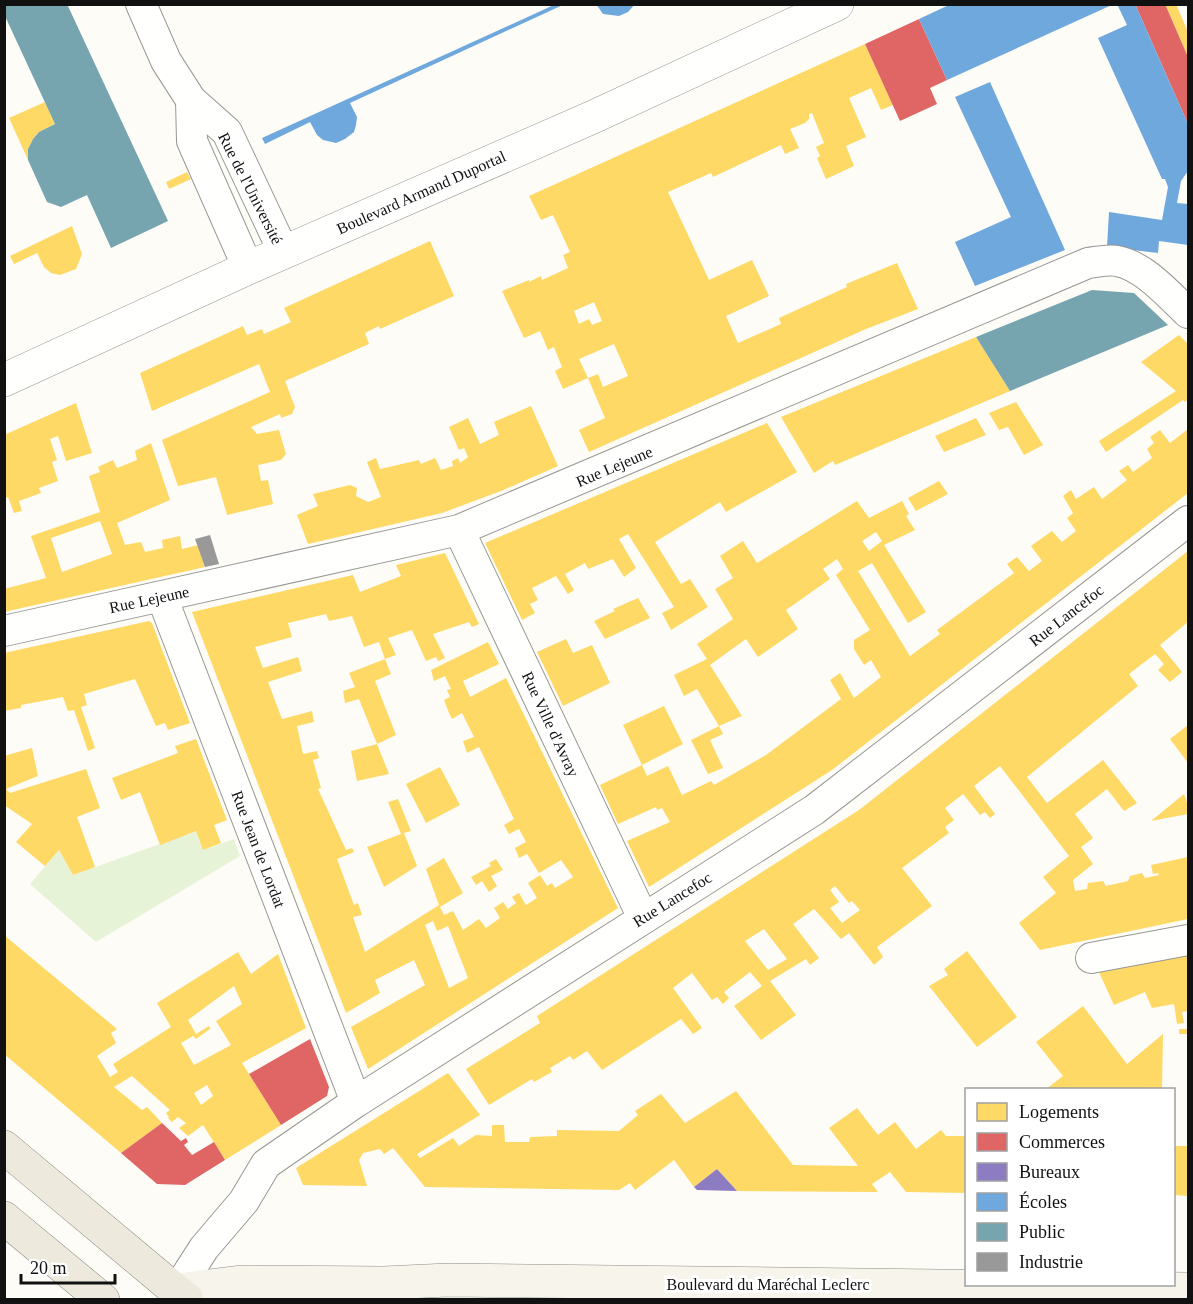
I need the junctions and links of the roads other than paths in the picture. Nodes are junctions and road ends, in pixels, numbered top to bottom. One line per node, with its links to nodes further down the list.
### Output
1 (141, 4): 3 (street, Rue de l'Université)
2 (837, 4): 4 (street, Boulevard Armand Duportal)
3 (191, 100): 4 (street, Rue de l'Université); 5 (street, Rue de l'Université)
4 (284, 253): 5 (street, Boulevard Armand Duportal)
5 (248, 268): 7 (street, Boulevard Armand Duportal)
6 (1188, 313): 9 (street, Rue Lejeune)
7 (4, 380)
8 (1188, 521): 12 (street, Rue Lancefoc)
9 (459, 531): 10 (street, Rue Lejeune); 12 (street, Rue Ville d'Avray)
10 (162, 597): 11 (street, Rue Lejeune); 15 (street, Rue Jean de Lordat)
11 (4, 631)
12 (643, 918): 15 (street, Rue Lancefoc)
13 (1188, 940): 14 (street)
14 (1091, 958)
15 (356, 1102): 21 (street, Rue Lancefoc)
16 (4, 1147): 21 (main road)
17 (4, 1218): 22 (main road)
18 (1188, 1289): 20 (main road, Boulevard du Maréchal Leclerc)
19 (376, 1291): 20 (main road, Boulevard du Maréchal Leclerc); 21 (main road, Boulevard du Maréchal Leclerc)
20 (1067, 1294)
21 (180, 1296)
22 (103, 1299)

